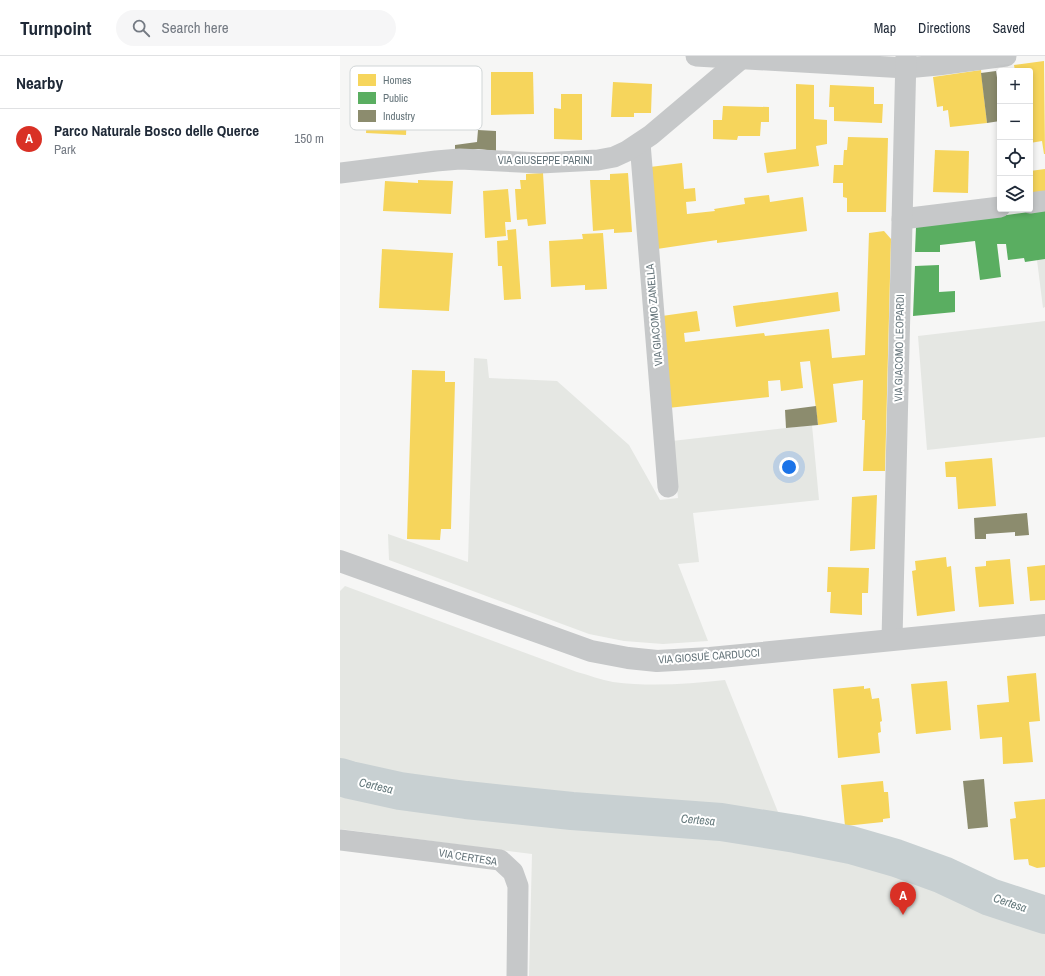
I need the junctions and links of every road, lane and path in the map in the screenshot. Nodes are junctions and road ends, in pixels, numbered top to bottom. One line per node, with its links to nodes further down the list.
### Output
1 (696, 56): 3 (street)
2 (1006, 56): 4 (street)
3 (741, 59): 4 (street); 5 (street, VIA GIUSEPPE PARINI)
4 (906, 62): 10 (street, VIA GIACOMO LEOPARDI)
5 (640, 143): 6 (street, VIA GIUSEPPE PARINI); 11 (street, VIA GIACOMO ZANELLA)
6 (340, 173)
7 (1045, 201): 8 (street)
8 (1033, 203)
9 (997, 206): 10 (street)
10 (902, 219): 14 (street, VIA GIACOMO LEOPARDI)
11 (668, 487)
12 (340, 561): 14 (street, VIA GIOSUÈ CARDUCCI)
13 (1045, 625): 14 (street, VIA GIOSUÈ CARDUCCI)
14 (892, 639)
15 (340, 840): 16 (street, VIA CERTESA)
16 (517, 976)

